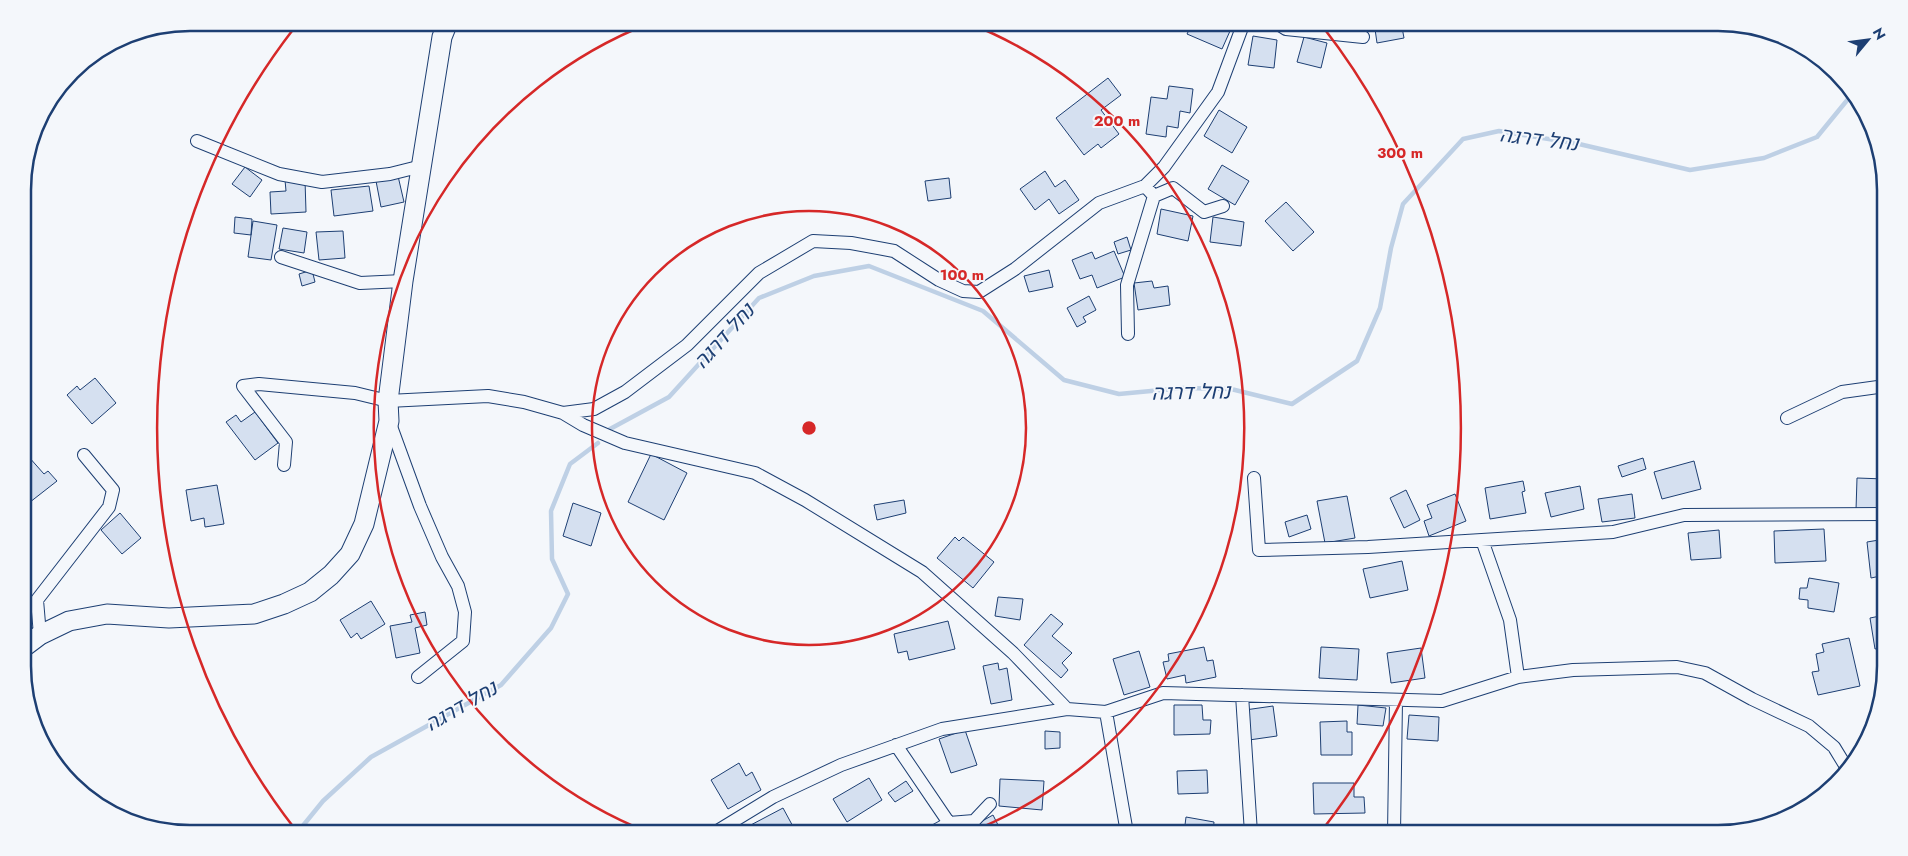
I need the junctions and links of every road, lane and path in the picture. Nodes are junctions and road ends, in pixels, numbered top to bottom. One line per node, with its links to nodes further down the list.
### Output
1 (1241, 31): 7 (street)
2 (1308, 31): 4 (street)
3 (444, 32): 6 (street)
4 (1363, 37)
5 (197, 141): 6 (street)
6 (422, 166): 11 (street)
7 (1145, 186): 8 (street); 15 (street)
8 (1154, 196): 9 (street); 12 (street)
9 (1223, 206)
10 (281, 257): 11 (street)
11 (403, 281): 14 (street)
12 (1128, 334)
13 (1877, 387): 16 (street)
14 (388, 401): 15 (street); 17 (street); 19 (street)
15 (563, 413): 29 (street)
16 (1787, 418)
17 (389, 420): 23 (street); 25 (street)
18 (84, 456): 23 (street)
19 (284, 465)
20 (1254, 478): 22 (street)
21 (1877, 514): 22 (street)
22 (1482, 540): 26 (street)
23 (40, 635): 24 (street)
24 (31, 642)
25 (418, 677)
26 (1518, 677): 28 (street); 32 (street)
27 (1242, 695): 28 (street); 30 (street); 36 (street)
28 (1396, 701): 37 (street)
29 (1067, 709): 30 (street); 31 (street)
30 (1106, 712): 35 (street)
31 (896, 745): 34 (street); 38 (street)
32 (1843, 763)
33 (990, 804): 34 (street)
34 (950, 823): 39 (street)
35 (1126, 824)
36 (1250, 824)
37 (1394, 824)
38 (728, 825)
39 (947, 825)

